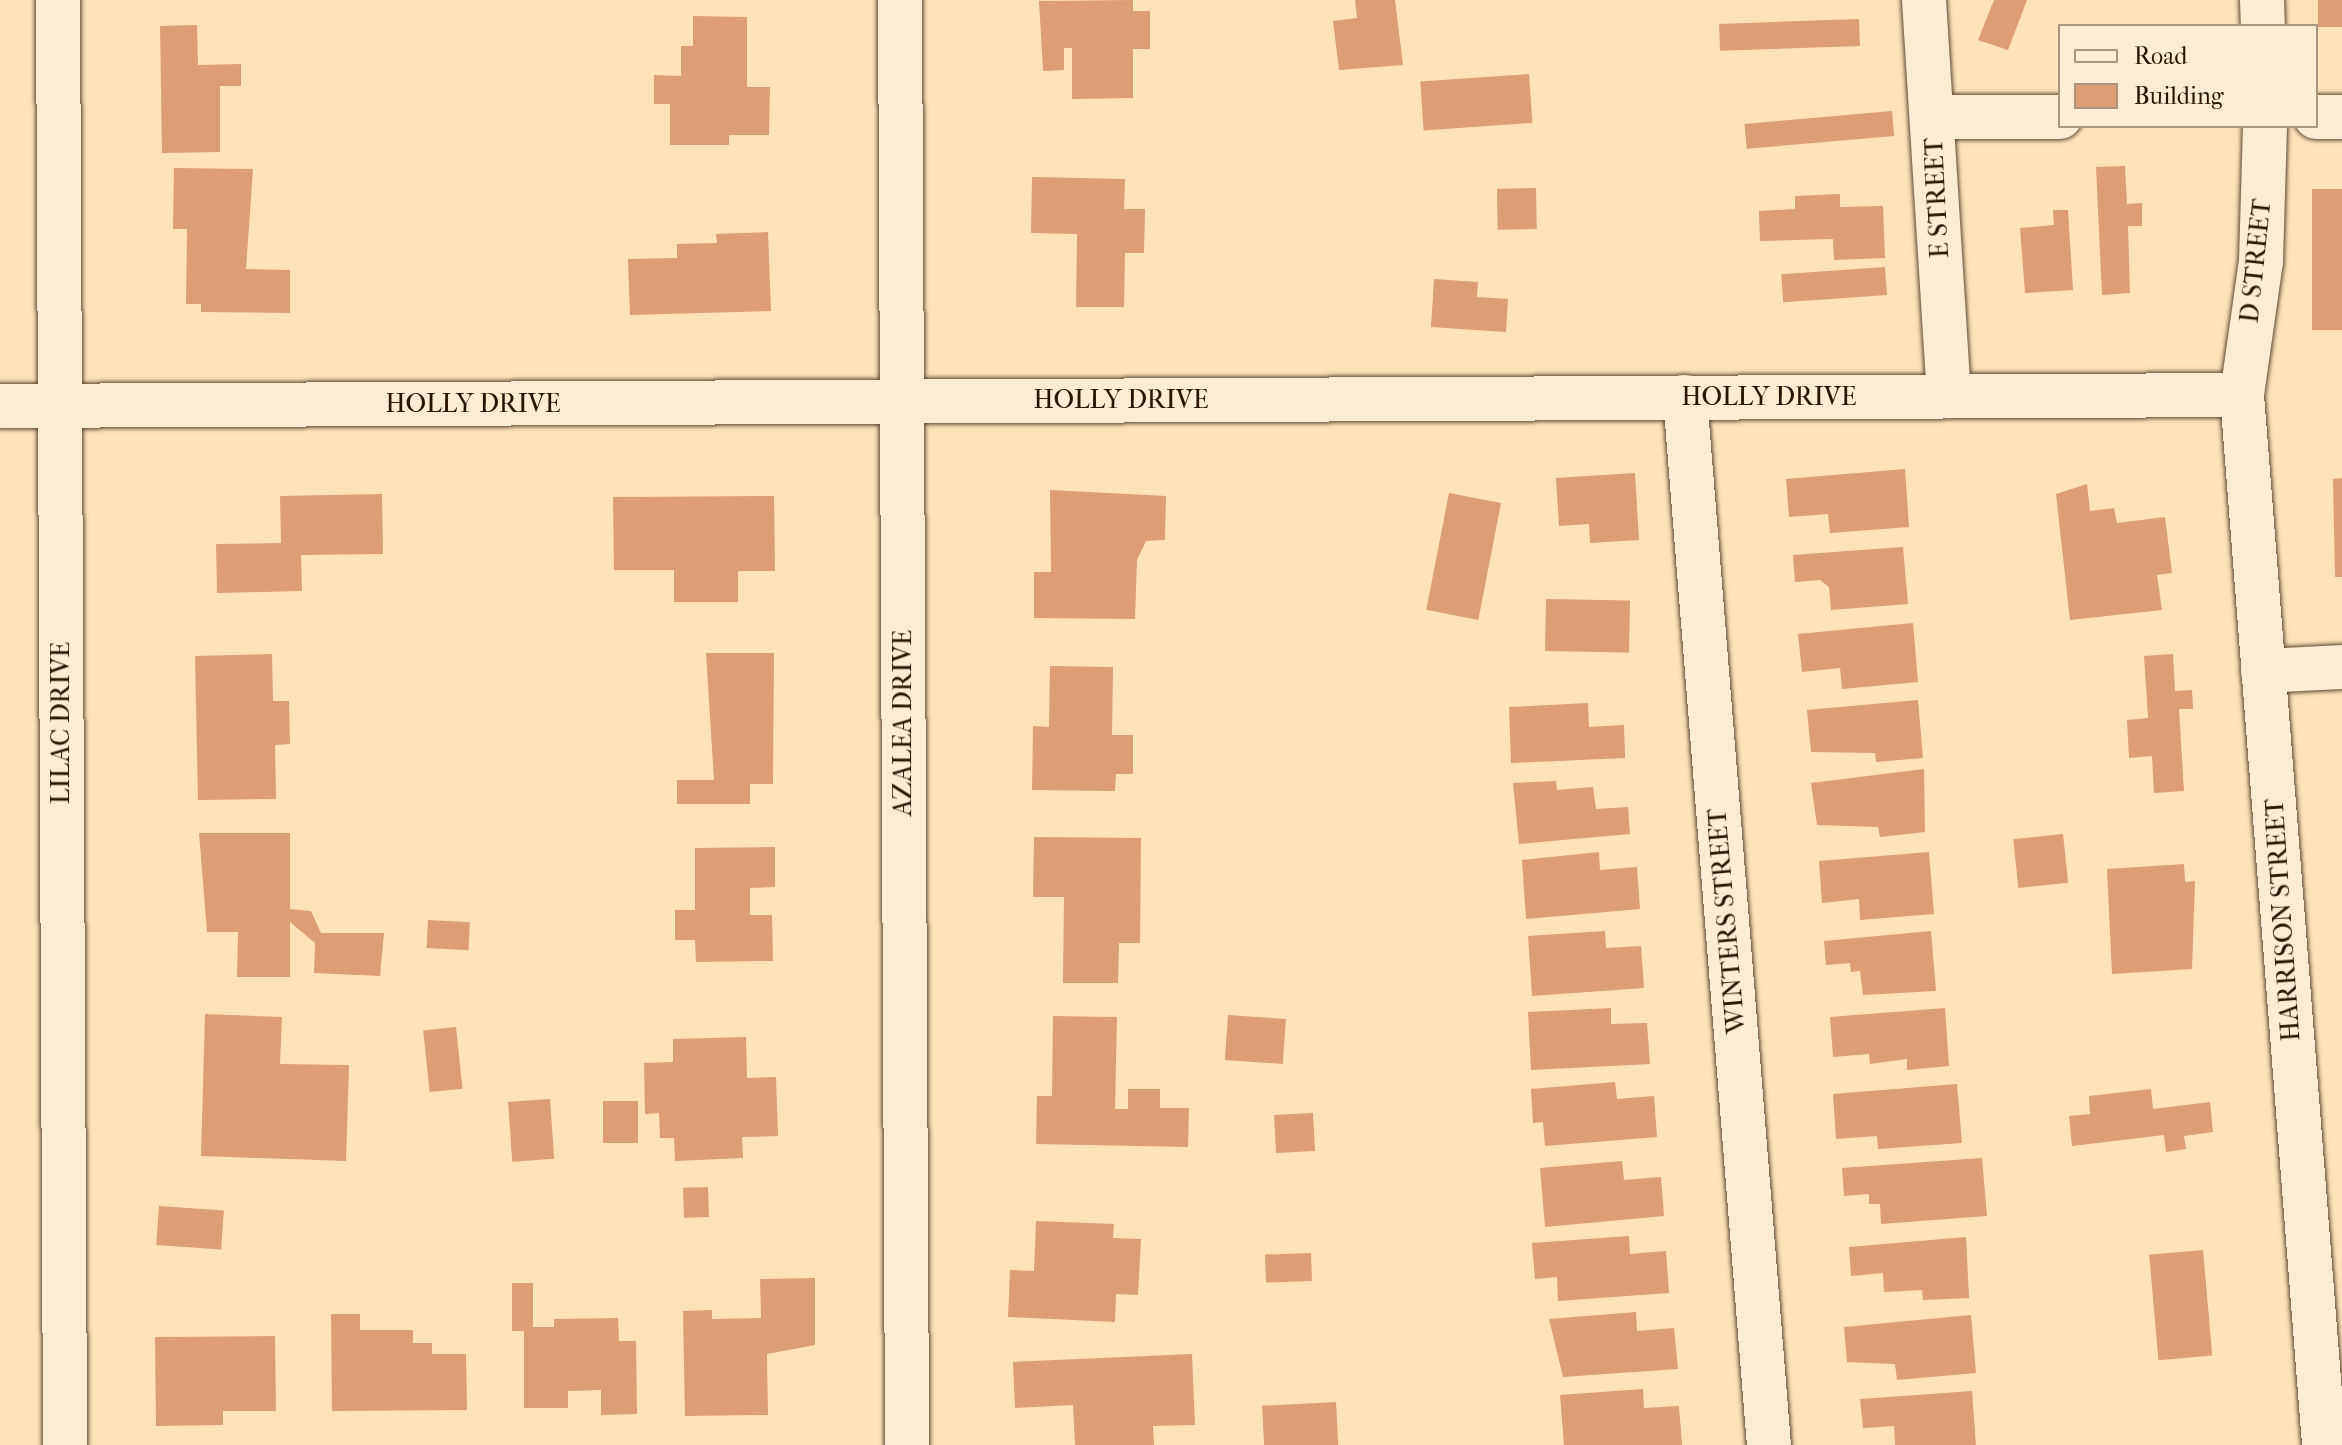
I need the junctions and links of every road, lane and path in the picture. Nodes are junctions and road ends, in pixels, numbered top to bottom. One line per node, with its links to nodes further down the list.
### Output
1 (58, 0): 16 (street, LILAC DRIVE)
2 (900, 0): 14 (street, AZALEA DRIVE)
3 (1924, 0): 6 (street, E STREET)
4 (2262, 0): 5 (street)
5 (2263, 24)
6 (1932, 117): 7 (street); 12 (street, E STREET)
7 (2058, 117)
8 (2318, 117): 9 (street)
9 (2342, 117)
10 (2265, 128): 11 (street, D STREET)
11 (2242, 395): 12 (street, HOLLY DRIVE); 18 (street, HARRISON STREET)
12 (1949, 396): 13 (street, HOLLY DRIVE)
13 (1685, 397): 14 (street, HOLLY DRIVE); 21 (street, WINTERS STREET)
14 (901, 401): 16 (street, HOLLY DRIVE); 20 (street, AZALEA DRIVE)
15 (0, 406): 16 (street, HOLLY DRIVE)
16 (60, 406): 19 (street, LILAC DRIVE)
17 (2342, 667): 18 (street)
18 (2263, 671): 22 (street, HARRISON STREET)
19 (65, 1445)
20 (907, 1445)
21 (1769, 1445)
22 (2324, 1445)

